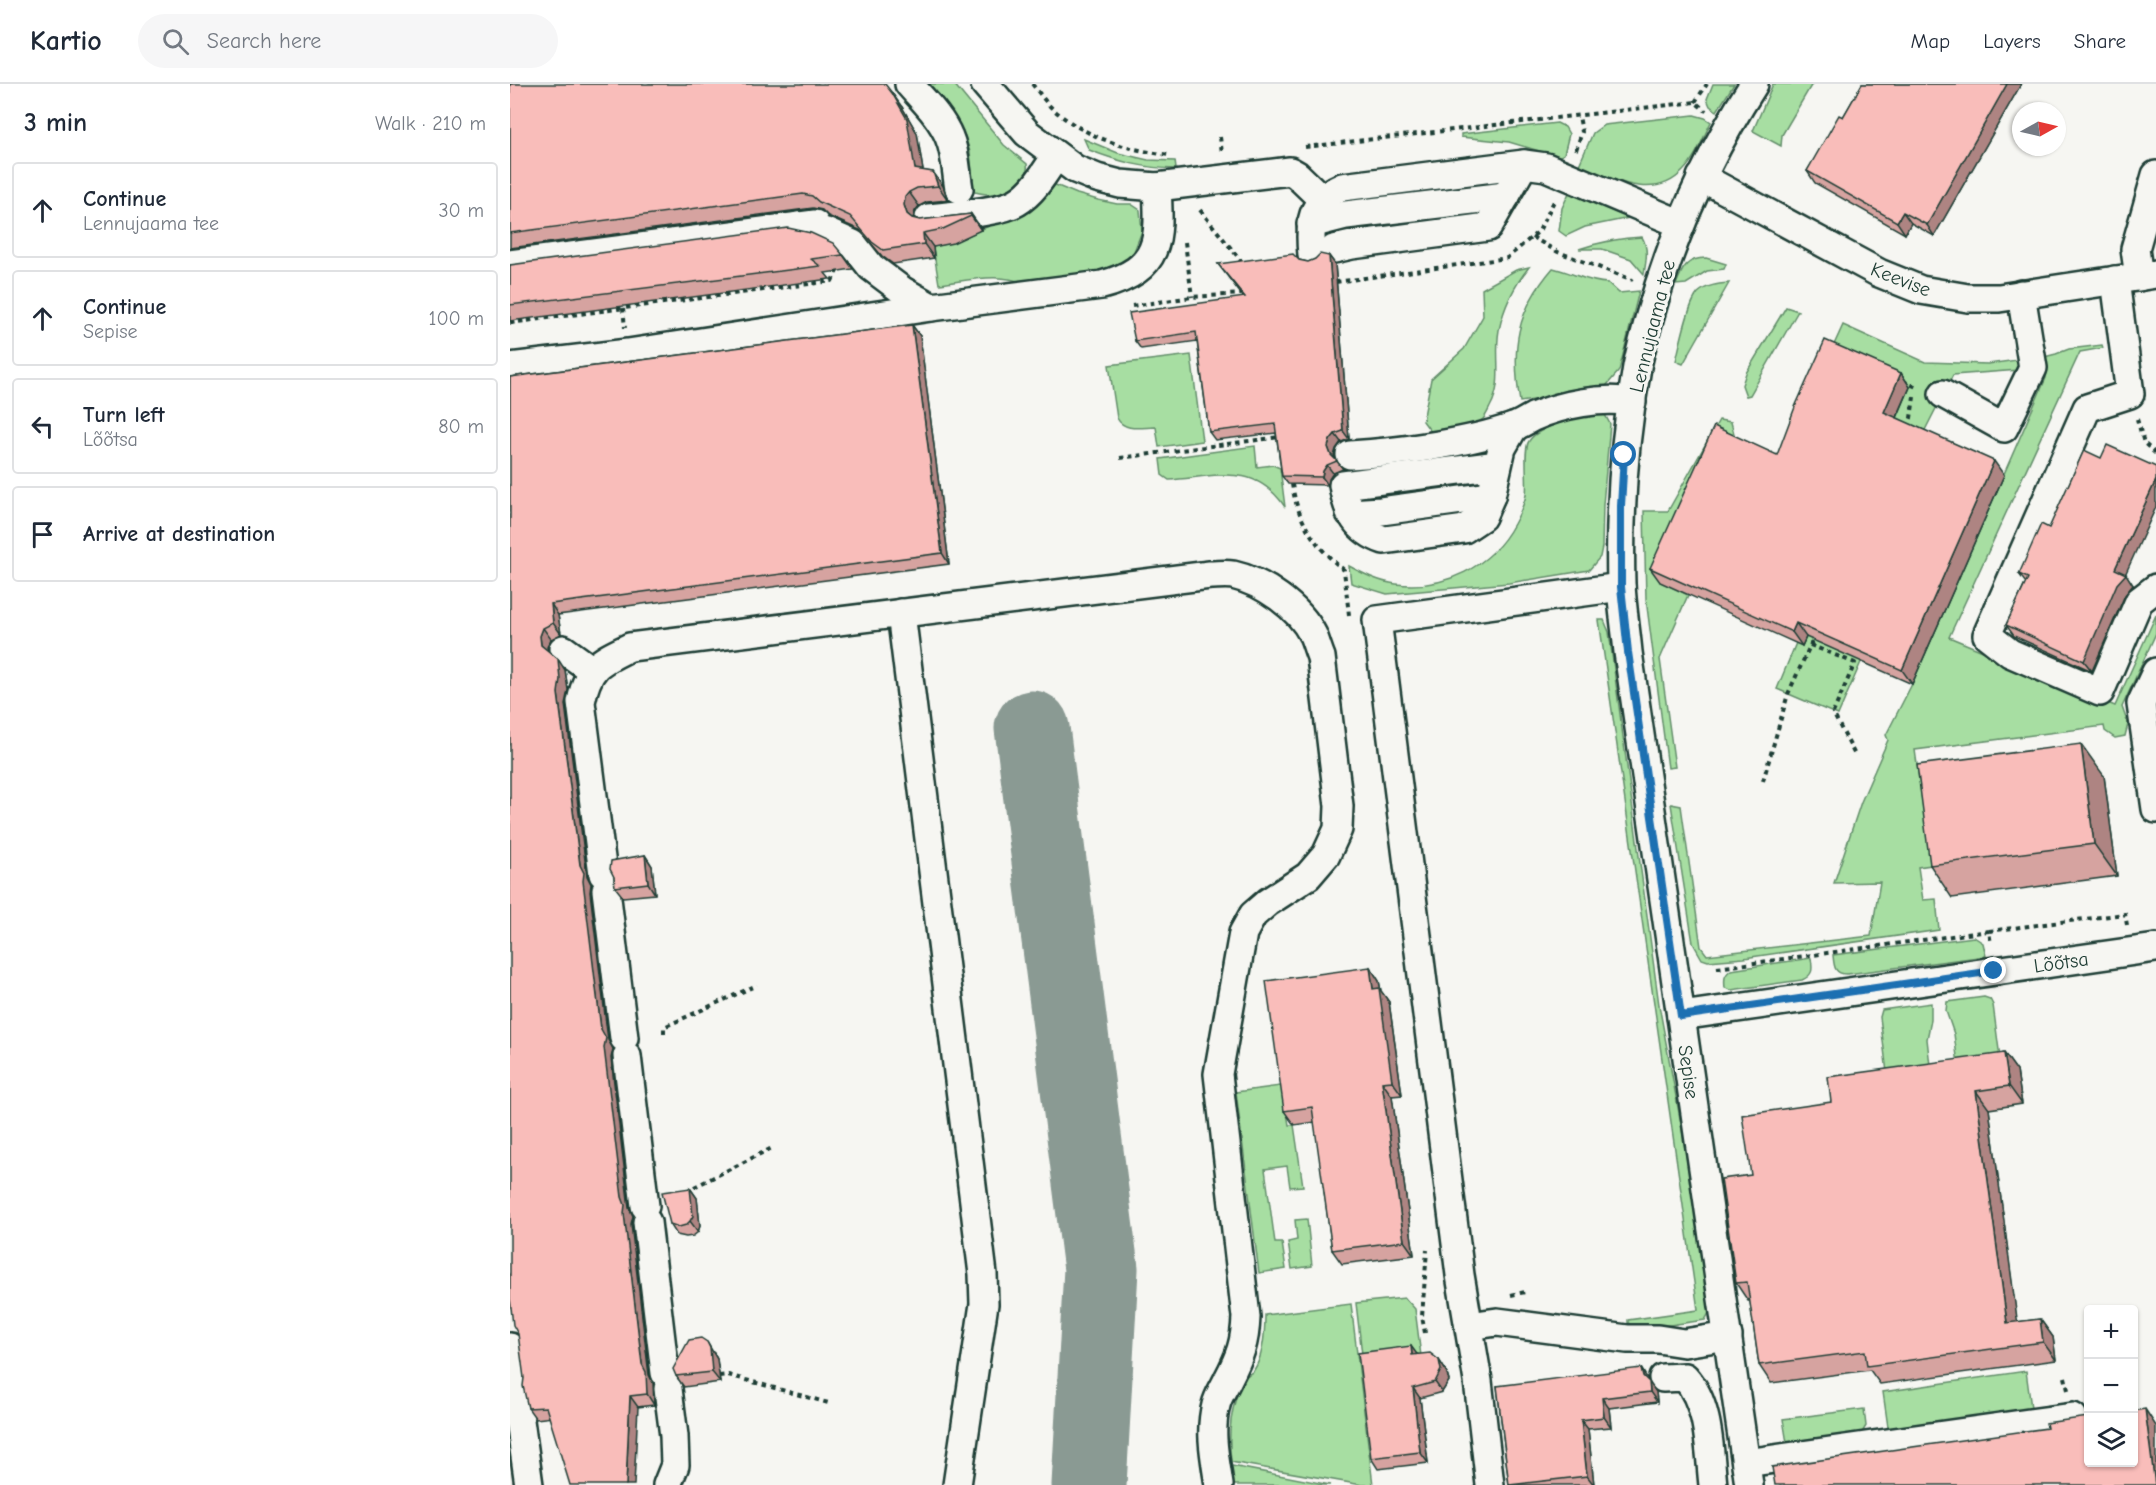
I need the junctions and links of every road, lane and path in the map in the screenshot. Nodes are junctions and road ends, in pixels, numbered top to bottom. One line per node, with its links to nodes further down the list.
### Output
1 (909, 84): 17 (street)
2 (985, 84): 10 (street)
3 (1032, 84): 15 (path)
4 (1707, 84): 7 (path)
5 (1754, 84): 14 (street, Lennujaama tee)
6 (1220, 137): 8 (path)
7 (1294, 149)
8 (1222, 154): 9 (path); 11 (path)
9 (1213, 155)
10 (1056, 156): 16 (street); 20 (street)
11 (1230, 156)
12 (1524, 164): 18 (street); 19 (street); 22 (street)
13 (2156, 175): 29 (street)
14 (1701, 177): 22 (street, Lennujaama tee); 32 (street, Keevise)
15 (1190, 183): 16 (street); 19 (street); 28 (path)
16 (1157, 187): 33 (street)
17 (959, 189)
18 (1506, 196): 21 (street); 21 (street)
19 (1322, 199): 21 (street)
20 (929, 218)
21 (1311, 224)
22 (1681, 224): 42 (street, Lennujaama tee)
23 (847, 232): 26 (street); 33 (street); 36 (street)
24 (1532, 237): 30 (path)
25 (1185, 242): 34 (path)
26 (510, 264)
27 (831, 264): 37 (path)
28 (1248, 269)
29 (2137, 277): 32 (street, Keevise); 41 (street)
30 (1642, 284)
31 (1241, 294): 34 (path)
32 (2021, 294): 40 (street)
33 (1023, 296): 36 (street)
34 (1192, 297): 35 (path)
35 (1127, 306)
36 (931, 308): 38 (street)
37 (510, 323)
38 (510, 367)
39 (1897, 378): 44 (path)
40 (1943, 394)
41 (2130, 394): 46 (path); 51 (street)
42 (1632, 402): 43 (street); 50 (street, Lennujaama tee)
43 (1514, 427): 47 (street); 49 (street)
44 (1906, 428)
45 (1281, 436): 48 (path)
46 (2156, 454)
47 (1350, 455)
48 (1120, 458)
49 (1498, 465): 49 (street)
50 (1621, 587): 66 (street, Sepise); 70 (street)
51 (2156, 588)
52 (901, 613): 56 (street); 80 (street); 81 (street)
53 (1815, 634): 54 (path)
54 (1810, 645): 58 (path); 59 (path)
55 (563, 649): 56 (street)
56 (592, 670): 79 (street)
57 (2156, 672): 60 (street)
58 (1856, 755)
59 (1763, 781)
60 (2156, 809)
61 (1989, 931): 62 (path); 63 (path); 64 (path)
62 (2143, 950): 66 (street, Lõõtsa)
63 (1992, 954)
64 (1717, 968)
65 (757, 985): 67 (path)
66 (1681, 1016): 71 (street, Sepise)
67 (664, 1033)
68 (774, 1147): 69 (path)
69 (685, 1200)
70 (1469, 1326): 71 (street); 82 (street)
71 (1728, 1336): 77 (street, Sepise)
72 (510, 1347): 78 (street)
73 (719, 1376): 75 (path)
74 (1663, 1378): 83 (street)
75 (832, 1404)
76 (2073, 1417): 77 (street)
77 (1748, 1474)
78 (529, 1485)
79 (667, 1485)
80 (957, 1485)
81 (1219, 1485)
82 (1490, 1485)
83 (1713, 1485)

